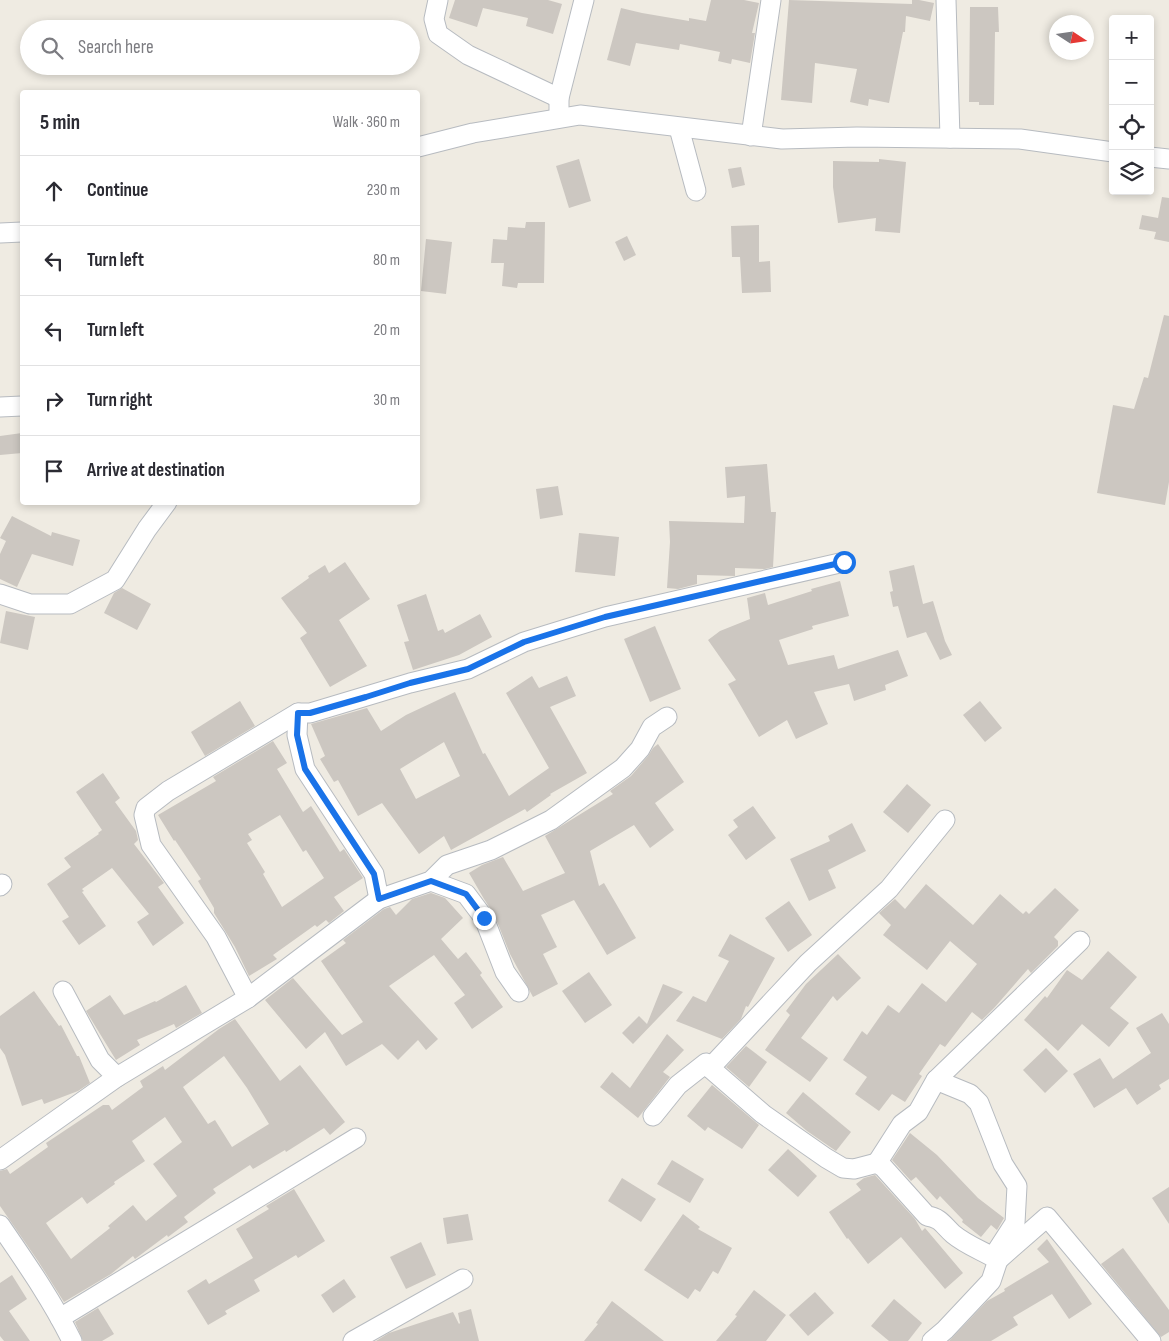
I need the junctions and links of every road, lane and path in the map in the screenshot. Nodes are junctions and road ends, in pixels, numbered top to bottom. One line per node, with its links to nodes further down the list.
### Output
1 (438, 0): 5 (street)
2 (584, 0): 5 (street)
3 (771, 0): 8 (street)
4 (946, 0): 9 (street)
5 (559, 98): 6 (street)
6 (559, 118): 7 (street); 10 (street)
7 (679, 128): 8 (street); 12 (street)
8 (751, 136): 9 (street)
9 (950, 138): 11 (street)
10 (420, 146)
11 (1109, 151)
12 (696, 191)
13 (20, 232): 14 (street)
14 (0, 233)
15 (20, 406): 16 (street)
16 (0, 407)
17 (165, 505): 19 (street)
18 (844, 562): 20 (street)
19 (0, 594)
20 (298, 713): 26 (street); 30 (street)
21 (667, 718): 23 (street)
22 (945, 820): 31 (street)
23 (447, 865): 24 (street); 25 (street)
24 (431, 881): 25 (street); 26 (street)
25 (466, 894): 29 (street)
26 (379, 899): 30 (street)
27 (1080, 941): 33 (street)
28 (63, 991): 32 (street)
29 (519, 992)
30 (248, 998): 32 (street)
31 (710, 1068): 34 (street); 37 (street)
32 (117, 1077): 36 (street)
33 (936, 1080): 37 (street); 39 (street)
34 (653, 1116)
35 (356, 1138): 41 (street)
36 (0, 1160)
37 (877, 1164): 39 (street)
38 (0, 1225): 41 (street)
39 (995, 1259): 44 (street); 45 (street)
40 (464, 1279): 43 (street)
41 (60, 1318): 42 (street)
42 (72, 1341)
43 (354, 1341)
44 (932, 1341)
45 (1151, 1341)

